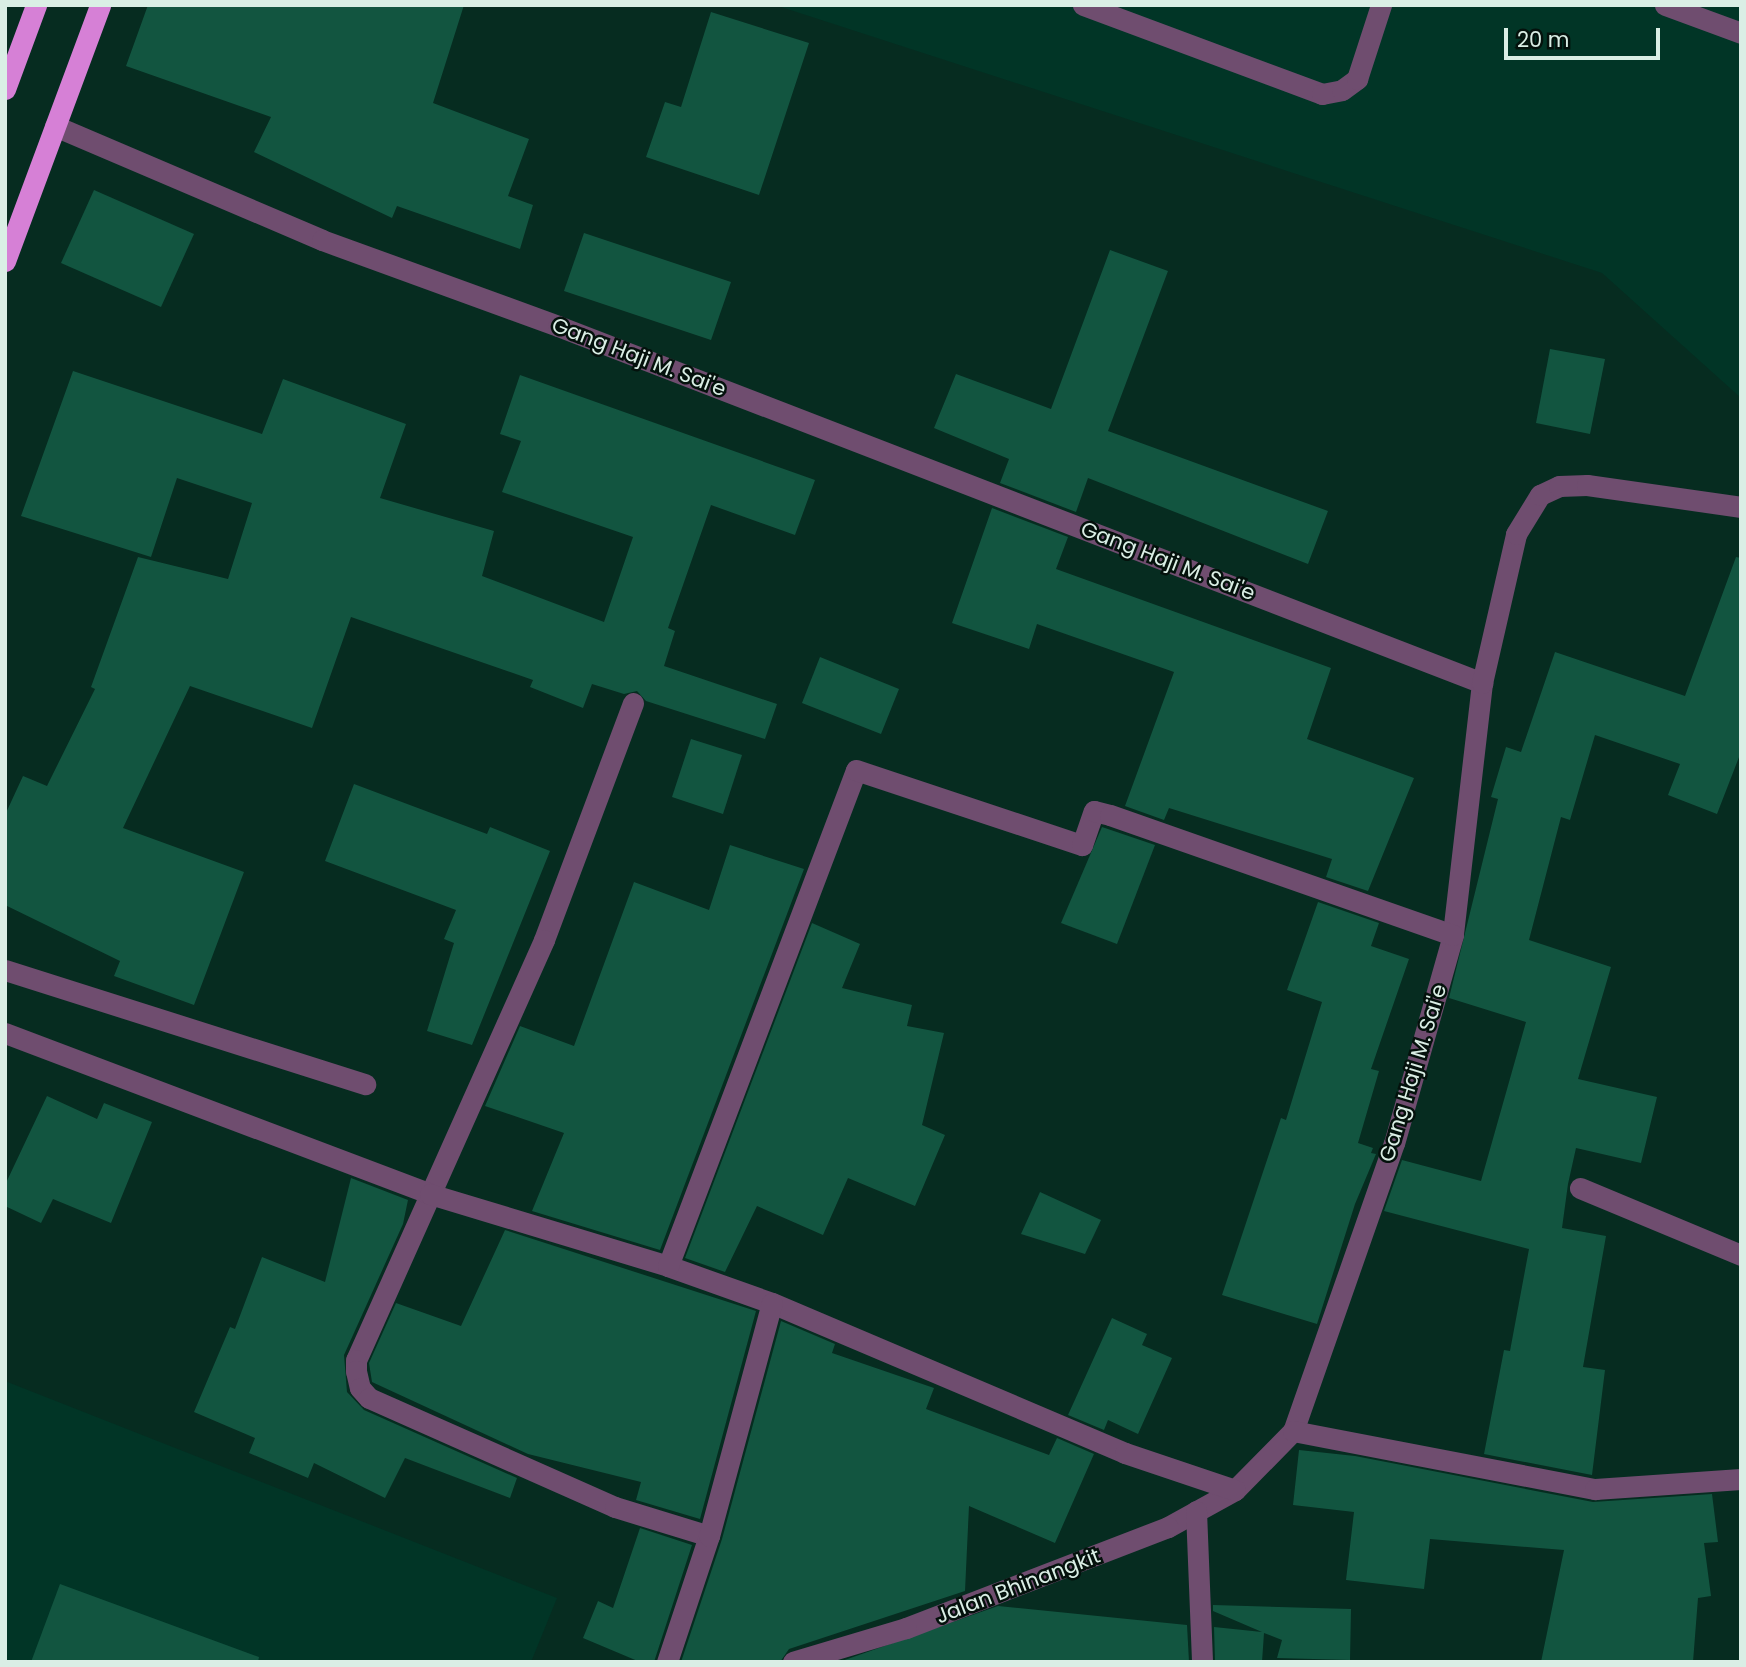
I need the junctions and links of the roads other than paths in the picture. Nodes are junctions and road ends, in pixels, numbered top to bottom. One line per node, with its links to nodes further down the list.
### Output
1 (36, 5): 7 (highway)
2 (100, 5): 8 (highway)
3 (1083, 5): 4 (street)
4 (1381, 5)
5 (1665, 5): 6 (street)
6 (1741, 33)
7 (5, 89)
8 (55, 126): 9 (highway); 11 (street, Gang Haji M. Sai'e)
9 (5, 261)
10 (1741, 507): 11 (street)
11 (1482, 682): 13 (street, Gang Haji M. Sai'e)
12 (633, 703): 18 (street)
13 (1453, 935): 20 (street); 22 (street, Gang Haji M. Sai'e)
14 (5, 970): 16 (street)
15 (5, 1033): 18 (street)
16 (365, 1084)
17 (1580, 1188): 19 (street)
18 (430, 1194): 20 (street); 26 (street)
19 (1741, 1255)
20 (668, 1266): 21 (street)
21 (772, 1303): 24 (street); 26 (street)
22 (1293, 1431): 23 (street); 24 (street, Gang Haji M. Sai'e)
23 (1741, 1479)
24 (1236, 1490): 25 (street, Jalan Bhinangkit)
25 (1196, 1511): 28 (street, Jalan Bhinangkit); 29 (street)
26 (709, 1536): 27 (street)
27 (667, 1662)
28 (793, 1662)
29 (1202, 1662)

